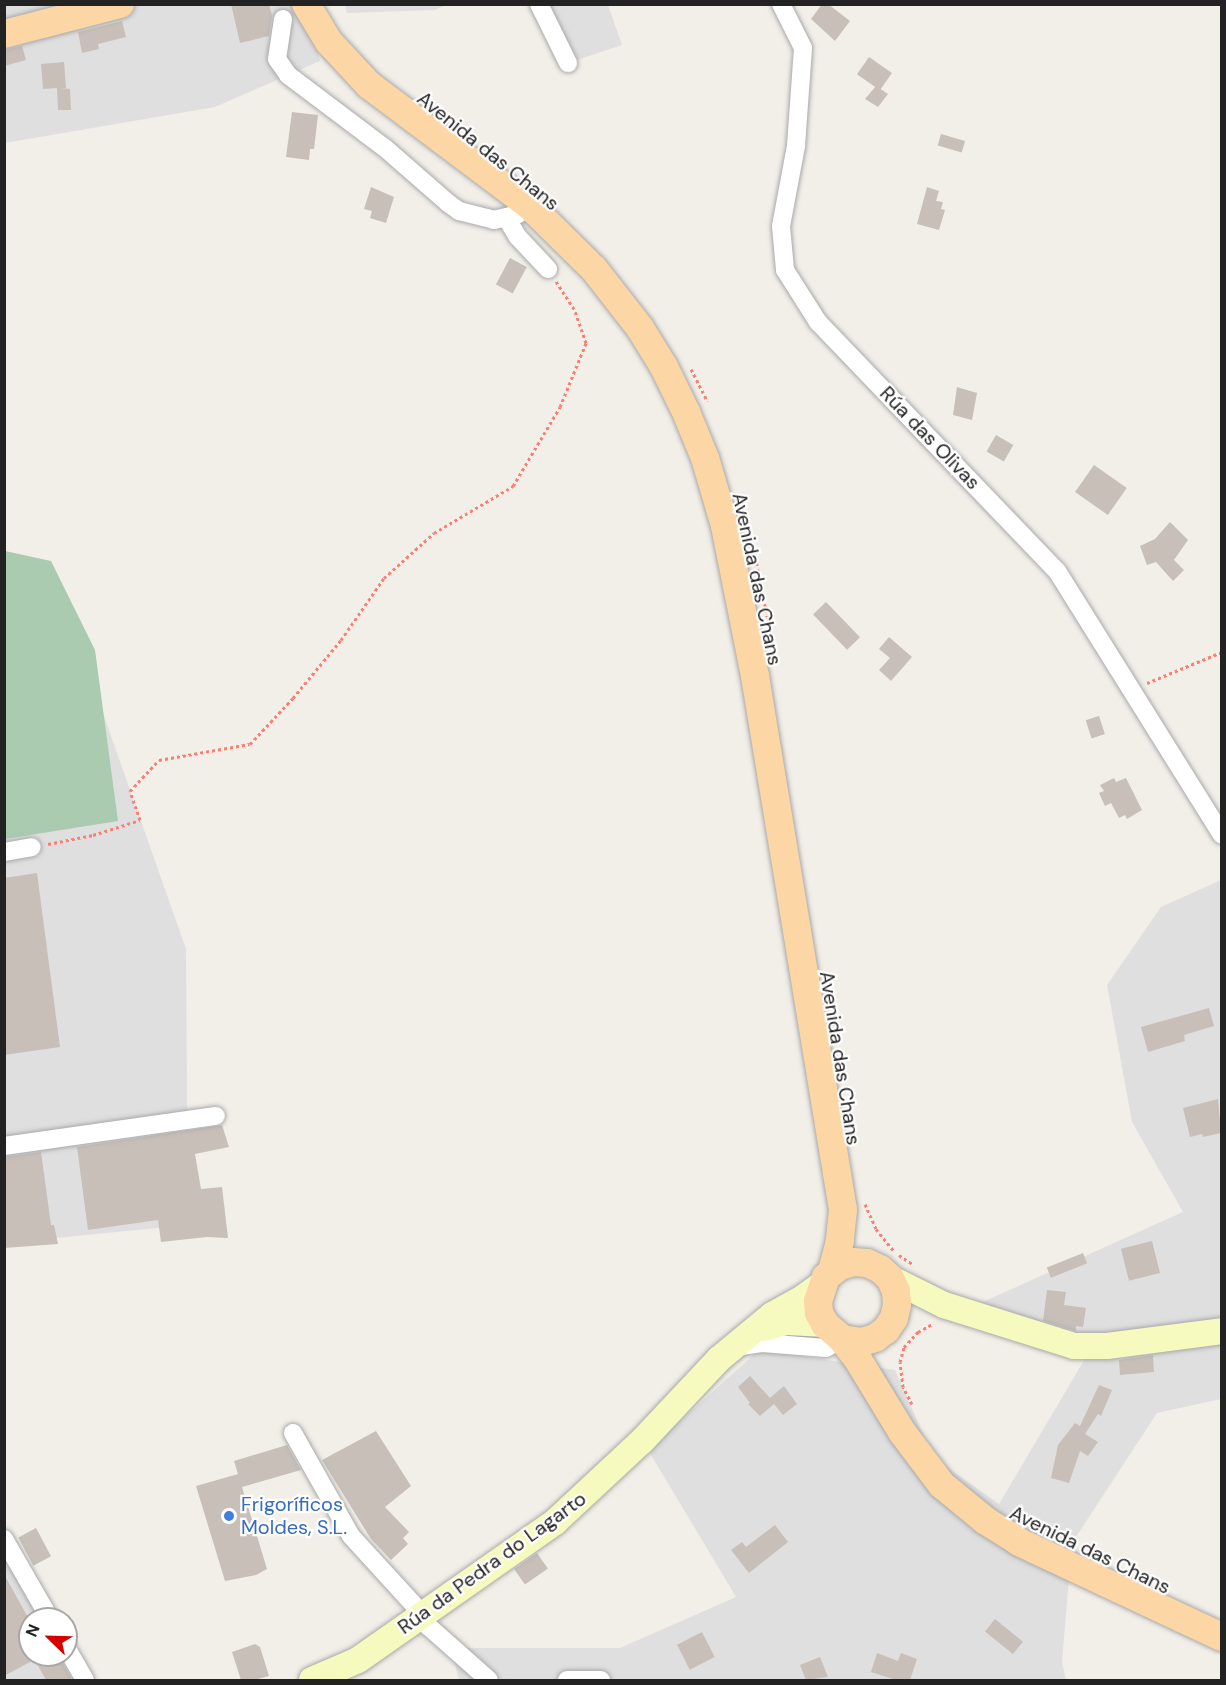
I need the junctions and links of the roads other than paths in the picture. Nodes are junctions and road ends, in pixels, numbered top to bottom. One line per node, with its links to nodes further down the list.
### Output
1 (120, 4): 5 (main road)
2 (539, 4): 6 (street)
3 (781, 4): 9 (street, Rúa das Olivas)
4 (307, 13): 7 (main road, Avenida das Chans); 7 (street)
5 (4, 34)
6 (568, 63)
7 (518, 212): 8 (street); 14 (main road, Avenida das Chans)
8 (548, 269)
9 (1221, 836)
10 (32, 847): 11 (street)
11 (4, 852)
12 (216, 1116): 13 (street)
13 (4, 1146)
14 (853, 1203): 15 (main road, Avenida das Chans); 16 (main road, Avenida das Chans)
15 (882, 1272): 16 (main road); 17 (street); 18 (main road, Avenida das Chans)
16 (828, 1277): 19 (street, Rúa da Pedra do Lagarto); 21 (main road, Avenida das Chans)
17 (944, 1305): 18 (street); 20 (street)
18 (890, 1324): 21 (main road); 23 (main road, Avenida das Chans)
19 (755, 1330): 21 (street, Rúa da Pedra do Lagarto); 22 (street, Rúa da Pedra do Lagarto)
20 (1221, 1331)
21 (833, 1332): 22 (street); 23 (main road, Avenida das Chans)
22 (732, 1347): 27 (street, Rúa da Pedra do Lagarto)
23 (885, 1401): 28 (main road, Avenida das Chans)
24 (293, 1433): 27 (street)
25 (4, 1539): 26 (street)
26 (43, 1607)
27 (421, 1616): 31 (street, Rúa da Pedra do Lagarto); 32 (street)
28 (1221, 1637)
29 (78, 1667): 30 (street)
30 (85, 1680)
31 (312, 1680)
32 (489, 1680)
33 (567, 1680): 34 (street)
34 (601, 1680)

